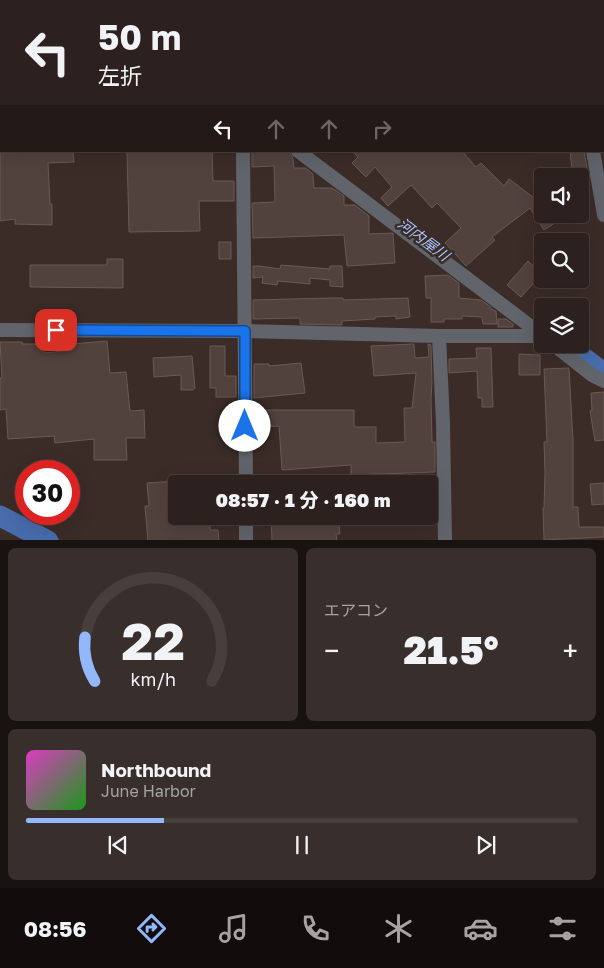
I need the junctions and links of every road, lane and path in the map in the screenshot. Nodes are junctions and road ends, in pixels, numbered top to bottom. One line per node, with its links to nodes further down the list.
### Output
1 (243, 152): 7 (street)
2 (299, 152): 5 (street)
3 (593, 152): 4 (street)
4 (604, 215)
5 (534, 329)
6 (0, 330): 7 (street)
7 (245, 331): 8 (street); 12 (street)
8 (439, 336): 9 (street); 15 (street)
9 (534, 338)
10 (565, 353): 11 (street)
11 (604, 381)
12 (246, 475)
13 (246, 525): 14 (street)
14 (246, 540)
15 (444, 540)

